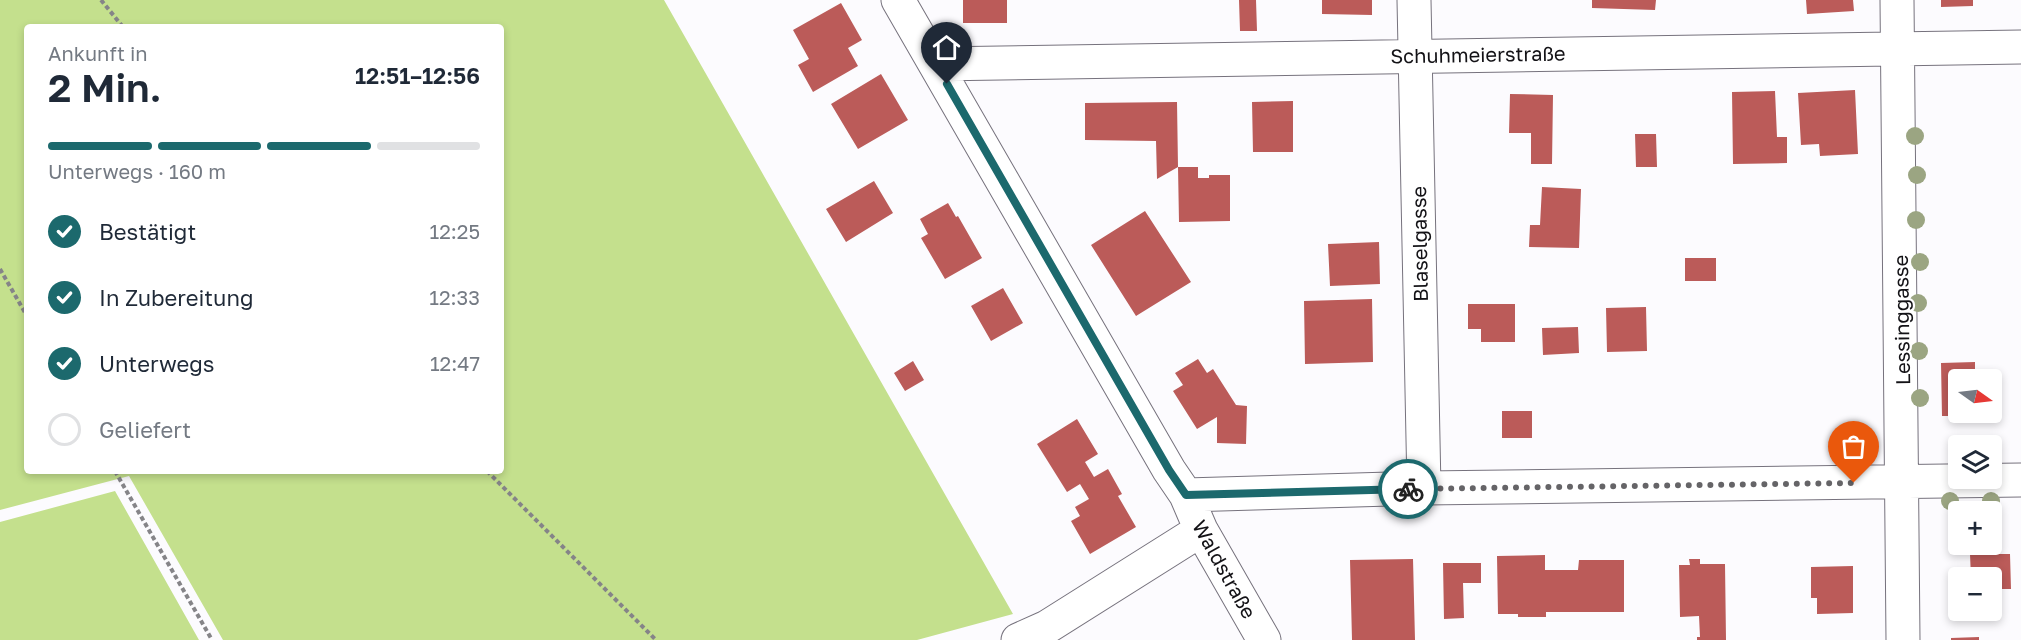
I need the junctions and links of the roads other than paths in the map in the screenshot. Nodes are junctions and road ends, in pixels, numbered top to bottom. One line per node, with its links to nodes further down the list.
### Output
1 (898, 0): 7 (street, Waldstraße)
2 (1414, 0): 6 (street, Blaselgasse)
3 (1897, 0): 5 (street, Lessinggasse)
4 (2021, 47): 5 (street, Schuhmeierstraße)
5 (1898, 49): 6 (street, Schuhmeierstraße); 9 (street, Lessinggasse)
6 (1415, 55): 7 (street, Schuhmeierstraße); 10 (street, Blaselgasse)
7 (936, 64): 11 (street, Waldstraße)
8 (2021, 480): 9 (street)
9 (1902, 482): 10 (street); 15 (street, Lessinggasse)
10 (1424, 488): 11 (street)
11 (1186, 495): 12 (street, Waldstraße)
12 (1201, 530): 13 (street); 14 (street, Waldstraße)
13 (1018, 640)
14 (1263, 640)
15 (1903, 640)

